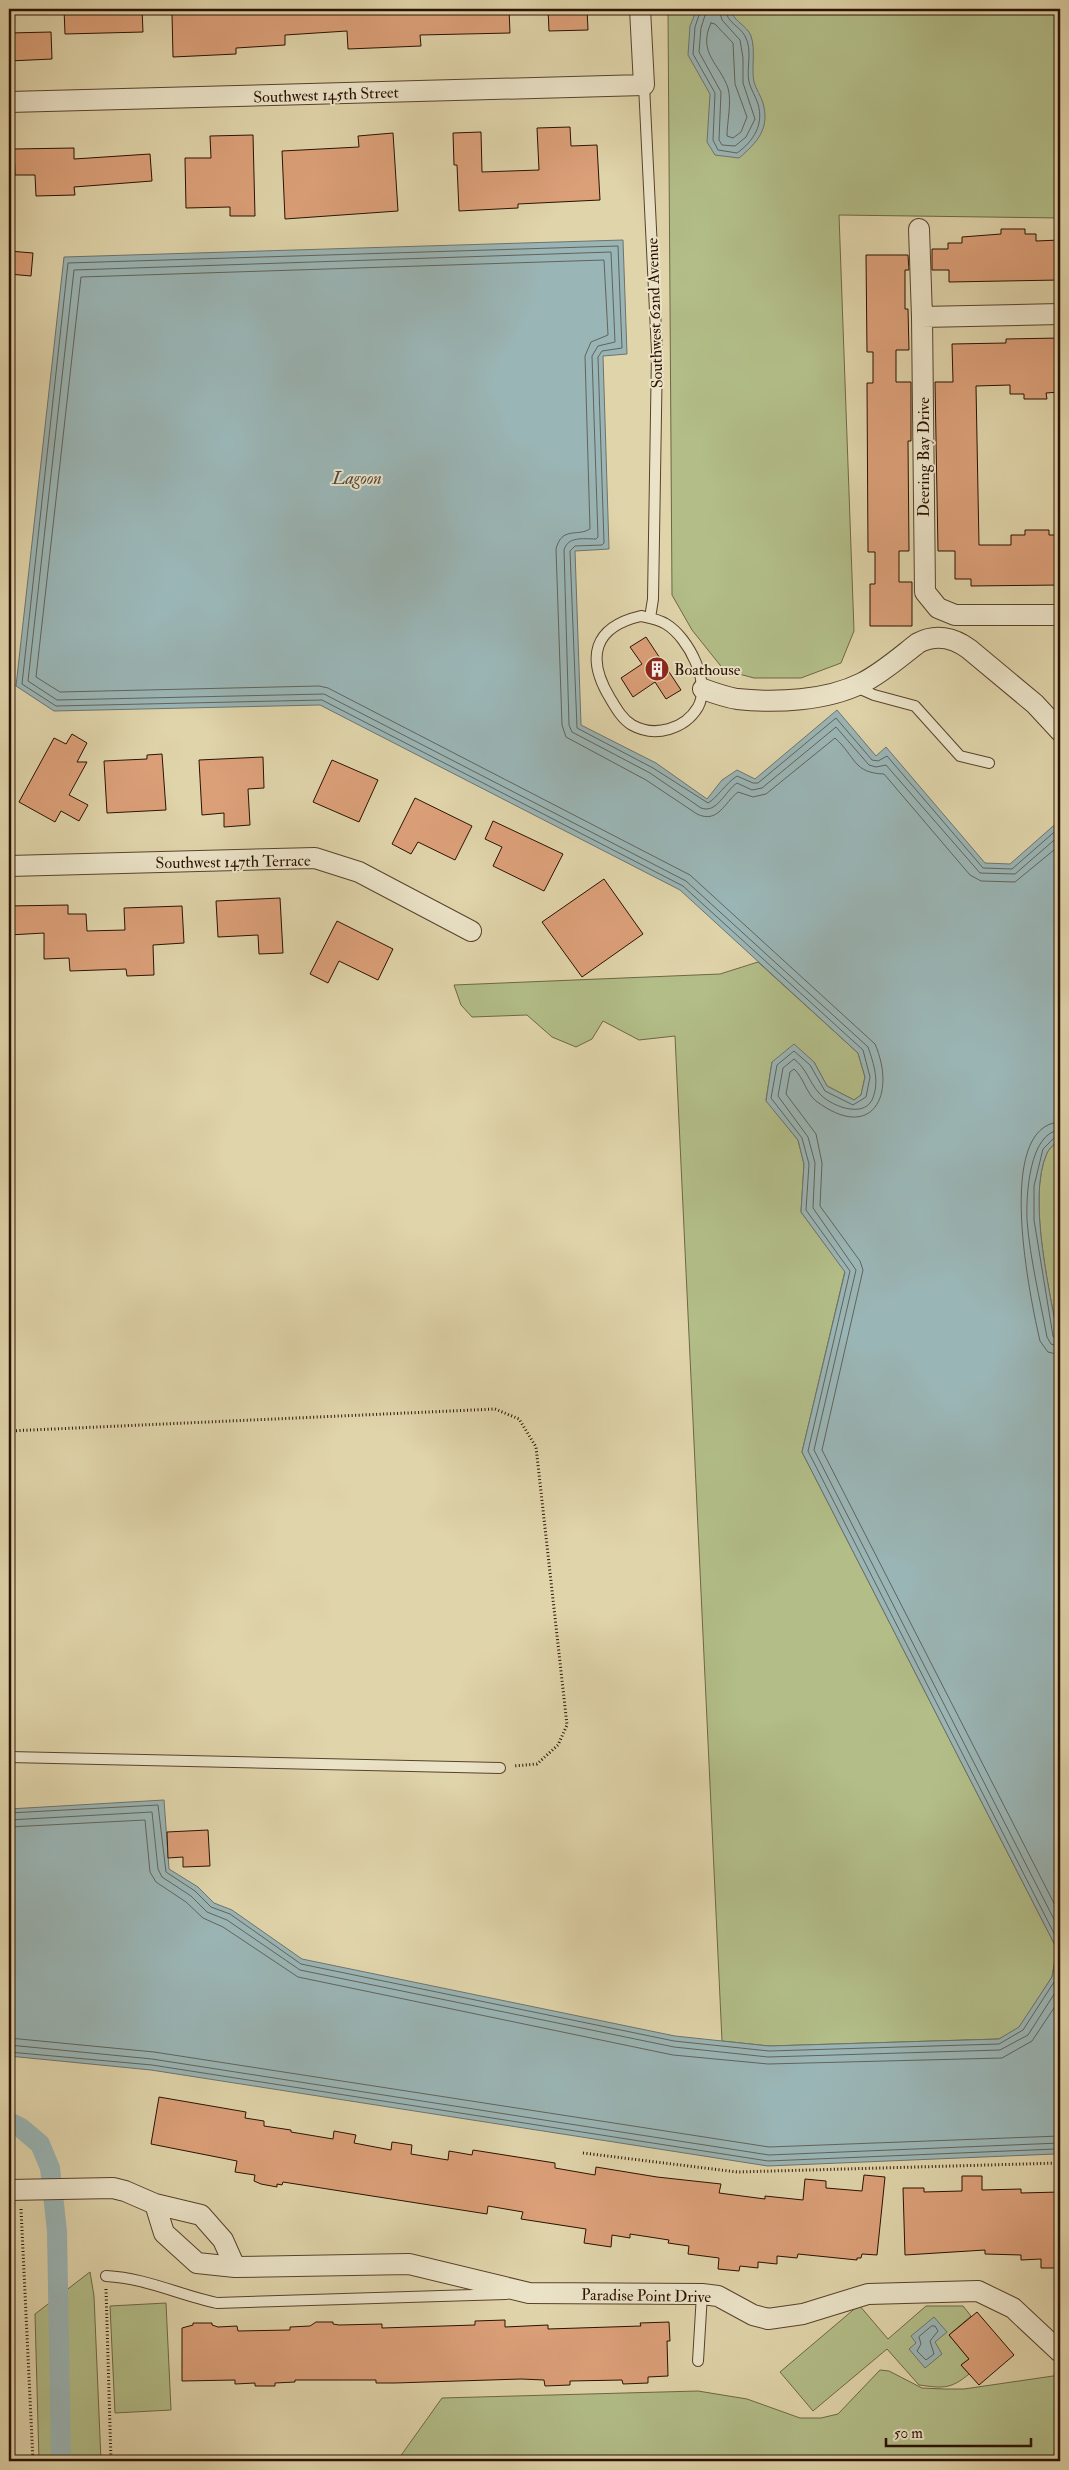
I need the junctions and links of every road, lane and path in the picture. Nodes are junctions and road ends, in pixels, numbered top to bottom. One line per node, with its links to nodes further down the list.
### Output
1 (640, 9): 2 (street, Southwest 62nd Avenue)
2 (644, 85): 3 (street, Southwest 145th Street); 8 (lane, Southwest 62nd Avenue)
3 (9, 102)
4 (919, 229): 6 (street)
5 (1060, 314): 6 (street)
6 (922, 316): 7 (street, Deering Bay Drive)
7 (1060, 615)
8 (650, 618): 10 (lane); 10 (lane)
9 (855, 686): 10 (street); 11 (street); 12 (lane)
10 (703, 689)
11 (1059, 725)
12 (989, 763)
13 (9, 866): 14 (street, Southwest 147th Terrace)
14 (471, 931)
15 (9, 1431): 17 (path)
16 (9, 1756): 17 (lane)
17 (500, 1768)
18 (583, 2153): 19 (path)
19 (1060, 2164)
20 (19, 2190): 21 (street); 28 (path)
21 (155, 2204): 22 (street); 22 (street, Paradise Point Drive)
22 (235, 2267): 24 (street, Paradise Point Drive)
23 (106, 2276): 24 (lane); 29 (path)
24 (529, 2293): 25 (street, Paradise Point Drive)
25 (702, 2294): 26 (street, Paradise Point Drive); 27 (lane)
26 (1060, 2352)
27 (698, 2361)
28 (33, 2461)
29 (111, 2461)

